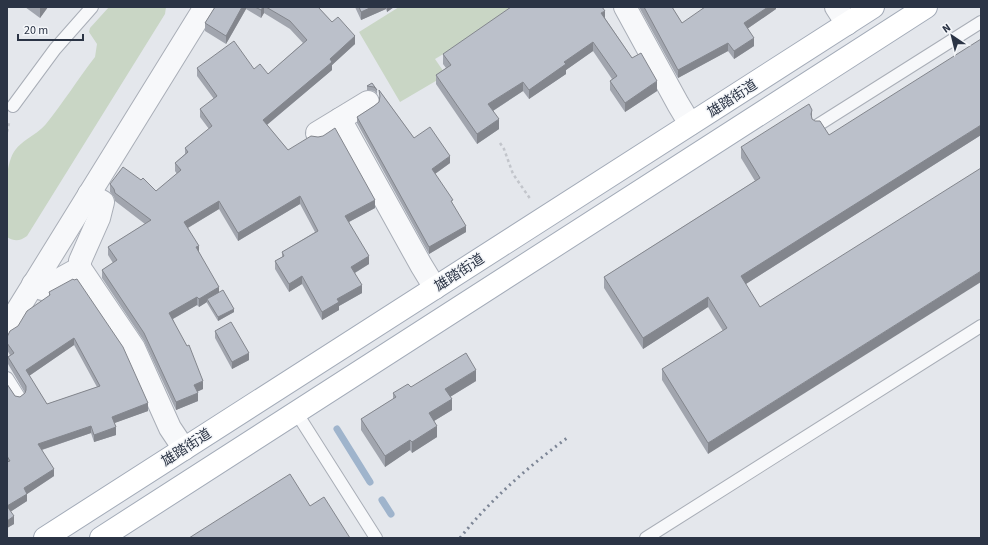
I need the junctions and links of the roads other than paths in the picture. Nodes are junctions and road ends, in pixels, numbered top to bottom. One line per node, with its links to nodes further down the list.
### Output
1 (92, 7): 9 (lane)
2 (205, 7): 14 (street)
3 (626, 7): 11 (street)
4 (873, 7): 6 (main road, 雄踏街道)
5 (926, 7): 22 (main road, 雄踏街道)
6 (841, 16): 11 (main road, 雄踏街道)
7 (981, 22): 12 (lane)
8 (368, 102): 10 (street)
9 (13, 106)
10 (340, 119): 13 (street); 17 (street)
11 (690, 124): 17 (main road, 雄踏街道)
12 (818, 125)
13 (318, 133)
14 (89, 194): 15 (street); 16 (street)
15 (80, 268): 16 (street); 23 (street)
16 (33, 284): 19 (street)
17 (435, 288): 23 (main road, 雄踏街道)
18 (981, 326): 27 (lane)
19 (7, 327)
20 (7, 378): 21 (lane)
21 (19, 398)
22 (296, 412): 25 (main road, 雄踏街道); 26 (lane)
23 (184, 449): 24 (main road, 雄踏街道)
24 (45, 538)
25 (102, 538)
26 (376, 538)
27 (646, 538)

